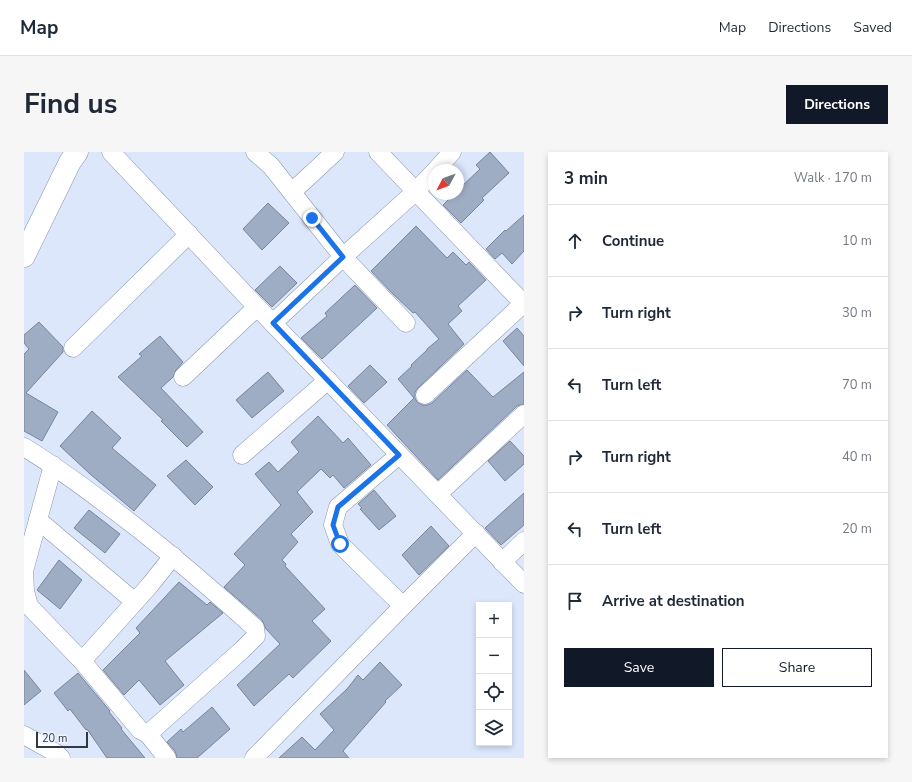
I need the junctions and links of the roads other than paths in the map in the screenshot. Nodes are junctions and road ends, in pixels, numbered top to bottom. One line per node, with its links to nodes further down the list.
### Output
1 (76, 152): 12 (street)
2 (111, 152): 11 (street)
3 (255, 152): 9 (street)
4 (335, 152): 9 (street)
5 (378, 152): 10 (street)
6 (452, 152): 7 (street)
7 (441, 164)
8 (428, 179): 10 (street)
9 (292, 192): 13 (street)
10 (416, 192): 13 (street); 15 (street)
11 (189, 234): 14 (street); 18 (street)
12 (24, 256)
13 (343, 257): 16 (street); 17 (street)
14 (257, 307): 16 (street); 19 (street)
15 (521, 310): 21 (street)
16 (273, 323): 20 (street)
17 (406, 323)
18 (73, 348)
19 (183, 377)
20 (328, 380): 24 (street); 25 (street)
21 (425, 395)
22 (524, 414): 27 (street)
23 (24, 447): 26 (street)
24 (242, 455)
25 (399, 455): 27 (street); 35 (street)
26 (53, 465): 28 (street); 31 (street)
27 (438, 494): 29 (street)
28 (38, 520): 34 (street); 36 (street)
29 (476, 533): 32 (street); 35 (street)
30 (524, 541): 32 (street)
31 (173, 556): 34 (street); 37 (street)
32 (502, 562): 33 (street)
33 (524, 584)
34 (135, 602): 36 (street)
35 (403, 606): 41 (street)
36 (82, 661): 37 (street)
37 (148, 734): 40 (street)
38 (24, 735): 39 (street)
39 (61, 758)
40 (167, 758)
41 (254, 758)

